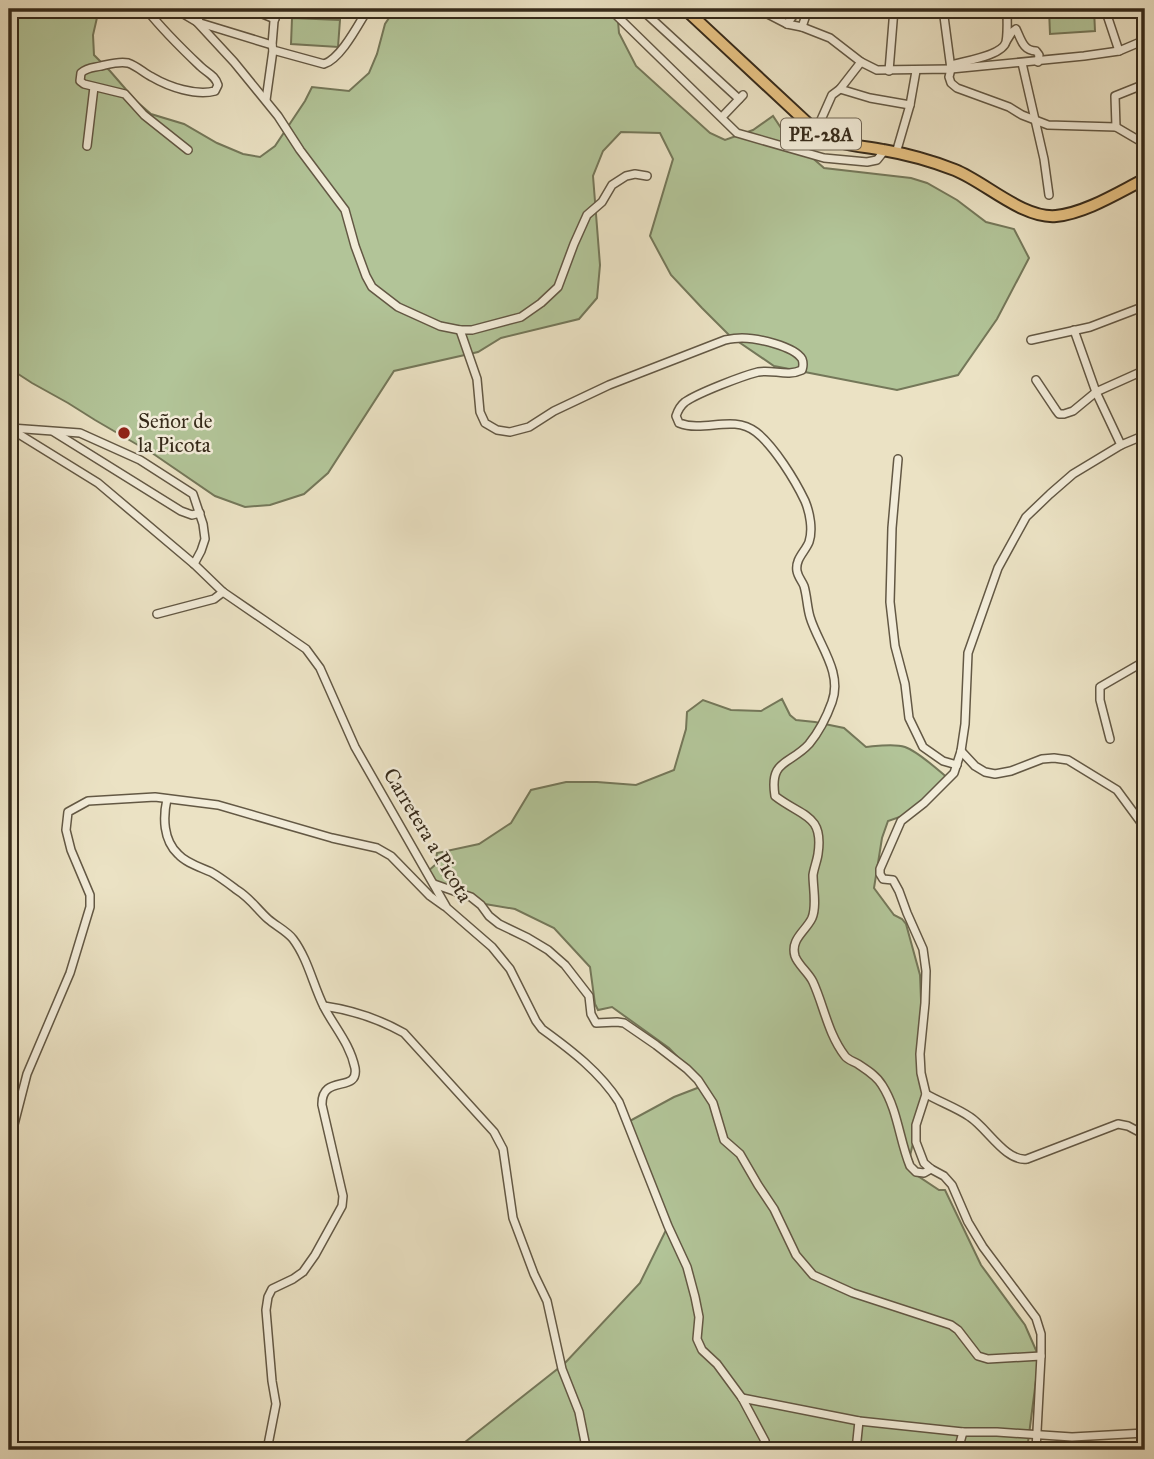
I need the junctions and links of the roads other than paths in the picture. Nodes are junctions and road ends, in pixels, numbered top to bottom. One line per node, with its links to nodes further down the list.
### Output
1 (146, 9): 32 (street)
2 (175, 9): 18 (street)
3 (203, 9): 18 (street)
4 (250, 9): 17 (street)
5 (275, 9): 17 (street)
6 (368, 9): 23 (street)
7 (641, 9): 36 (street)
8 (685, 9): 39 (highway, PE-28A)
9 (758, 9): 19 (street)
10 (798, 9): 19 (street)
11 (808, 9): 20 (street)
12 (894, 9): 29 (street)
13 (943, 9): 28 (street)
14 (1007, 9): 22 (street)
15 (1105, 9): 24 (street)
16 (616, 15): 36 (street)
17 (275, 19): 23 (street)
18 (197, 22): 23 (street); 34 (street)
19 (787, 24): 20 (street)
20 (802, 27): 25 (street)
21 (1145, 40): 24 (street)
22 (1006, 43): 26 (street); 28 (street)
23 (273, 48): 34 (street)
24 (1119, 51): 26 (street)
25 (861, 62): 29 (street); 33 (street)
26 (1038, 62): 27 (street)
27 (1022, 63): 28 (street); 37 (street)
28 (951, 67): 30 (street); 37 (street)
29 (889, 71): 30 (street)
30 (916, 71): 35 (street)
31 (1145, 84): 38 (street)
32 (94, 86): 41 (street); 42 (street)
33 (840, 89): 35 (street); 39 (street)
34 (266, 100): 48 (street)
35 (910, 105): 43 (street)
36 (722, 117): 43 (street)
37 (1036, 121): 38 (street); 46 (street)
38 (1116, 127): 40 (street)
39 (816, 131): 43 (highway, PE-28A)
40 (1145, 144)
41 (87, 146)
42 (188, 150)
43 (891, 152): 45 (highway, PE-28A)
44 (648, 176): 48 (street)
45 (1145, 179)
46 (1049, 195)
47 (1145, 306): 49 (street)
48 (460, 330): 75 (street)
49 (1074, 330): 50 (street); 53 (street)
50 (1031, 340)
51 (1145, 370): 53 (street)
52 (1036, 380): 53 (street)
53 (1096, 392): 57 (street)
54 (9, 428): 55 (street); 60 (street, Carretera a Picota)
55 (53, 432): 59 (street); 59 (street)
56 (1145, 435): 57 (street)
57 (1121, 445): 65 (street)
58 (898, 459): 66 (street)
59 (200, 513): 60 (street)
60 (194, 564): 61 (street, Carretera a Picota)
61 (223, 592): 62 (street); 69 (street, Carretera a Picota)
62 (158, 614)
63 (1145, 661): 64 (street)
64 (1110, 739)
65 (961, 751): 66 (street); 68 (street)
66 (957, 765): 72 (street)
67 (167, 799): 70 (street); 71 (street); 74 (street)
68 (1145, 828)
69 (433, 884): 70 (street, Carretera a Picota); 76 (street)
70 (447, 908): 78 (street, Carretera a Picota)
71 (324, 1006): 83 (street); 84 (street)
72 (926, 1094): 73 (street); 75 (street)
73 (1145, 1135)
74 (9, 1144)
75 (931, 1169): 76 (street)
76 (1041, 1356): 81 (street)
77 (1145, 1381): 82 (highway)
78 (742, 1398): 79 (street); 85 (street, Carretera a Picota)
79 (859, 1421): 80 (street); 86 (street)
80 (963, 1432): 81 (street); 87 (street)
81 (1037, 1433): 82 (street); 88 (street)
82 (1145, 1435)
83 (267, 1450)
84 (585, 1450)
85 (767, 1450)
86 (856, 1450)
87 (958, 1450)
88 (1037, 1450)

